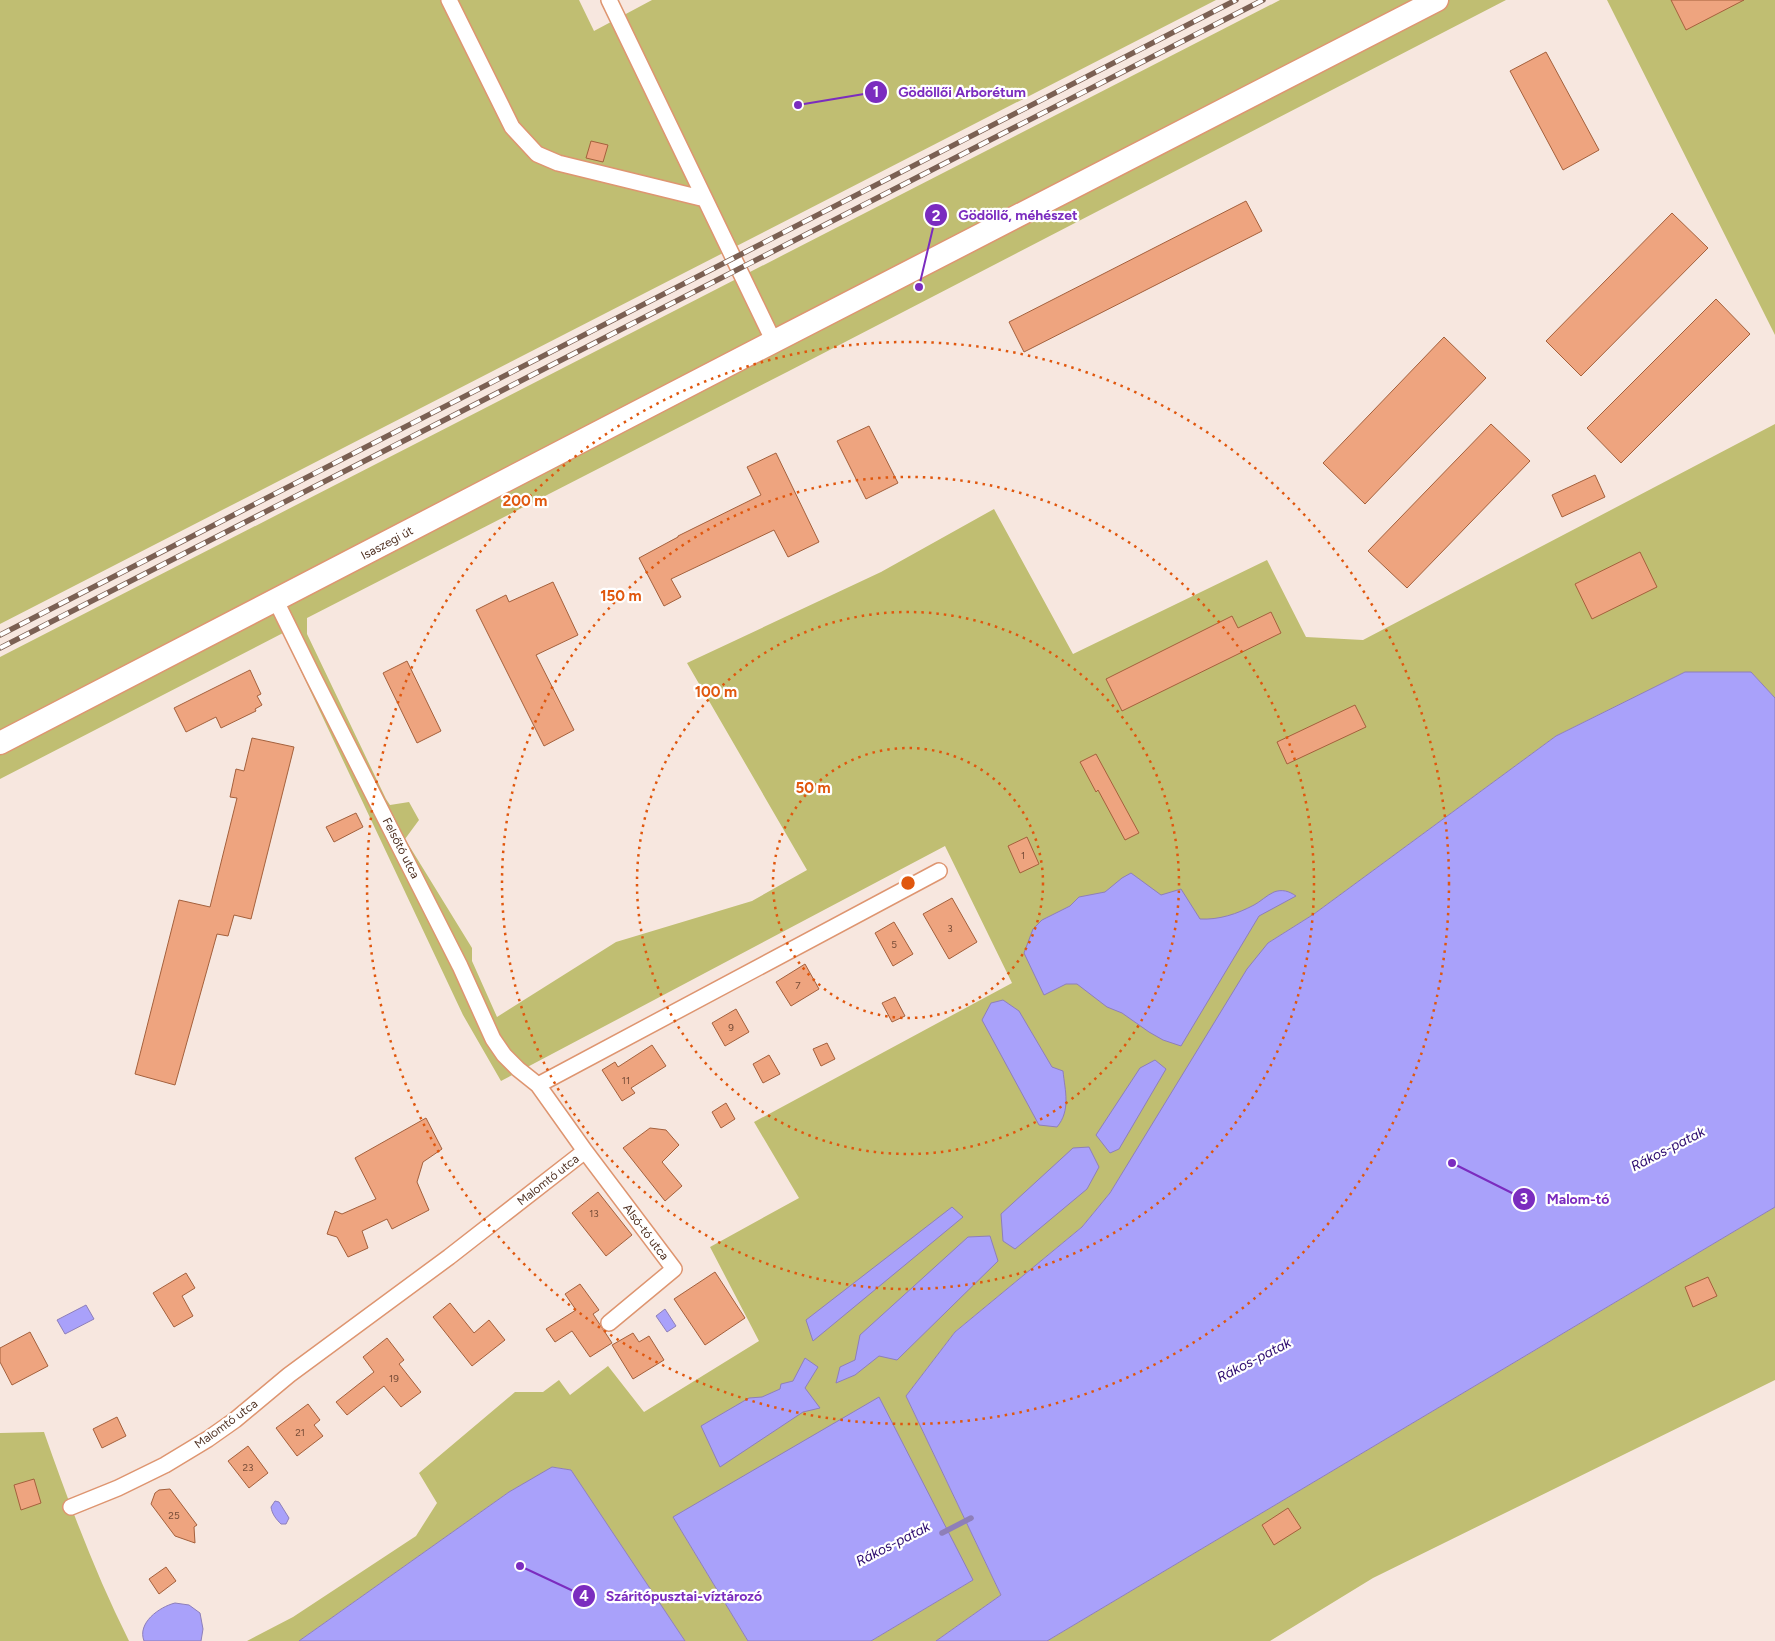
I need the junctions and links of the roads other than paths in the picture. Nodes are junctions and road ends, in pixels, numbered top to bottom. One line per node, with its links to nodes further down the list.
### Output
1 (449, 0): 4 (street)
2 (609, 0): 4 (street)
3 (1436, 0): 5 (main road, Isaszegi út)
4 (705, 199): 5 (street)
5 (774, 342): 6 (main road, Isaszegi út)
6 (276, 601): 7 (main road, Isaszegi út); 9 (street, Felsőtó utca)
7 (0, 743)
8 (940, 871): 9 (street)
9 (538, 1085): 10 (street, Malomtó utca)
10 (585, 1152): 11 (street, Alsó-tó utca); 12 (street, Malomtó utca)
11 (609, 1323)
12 (71, 1507)

